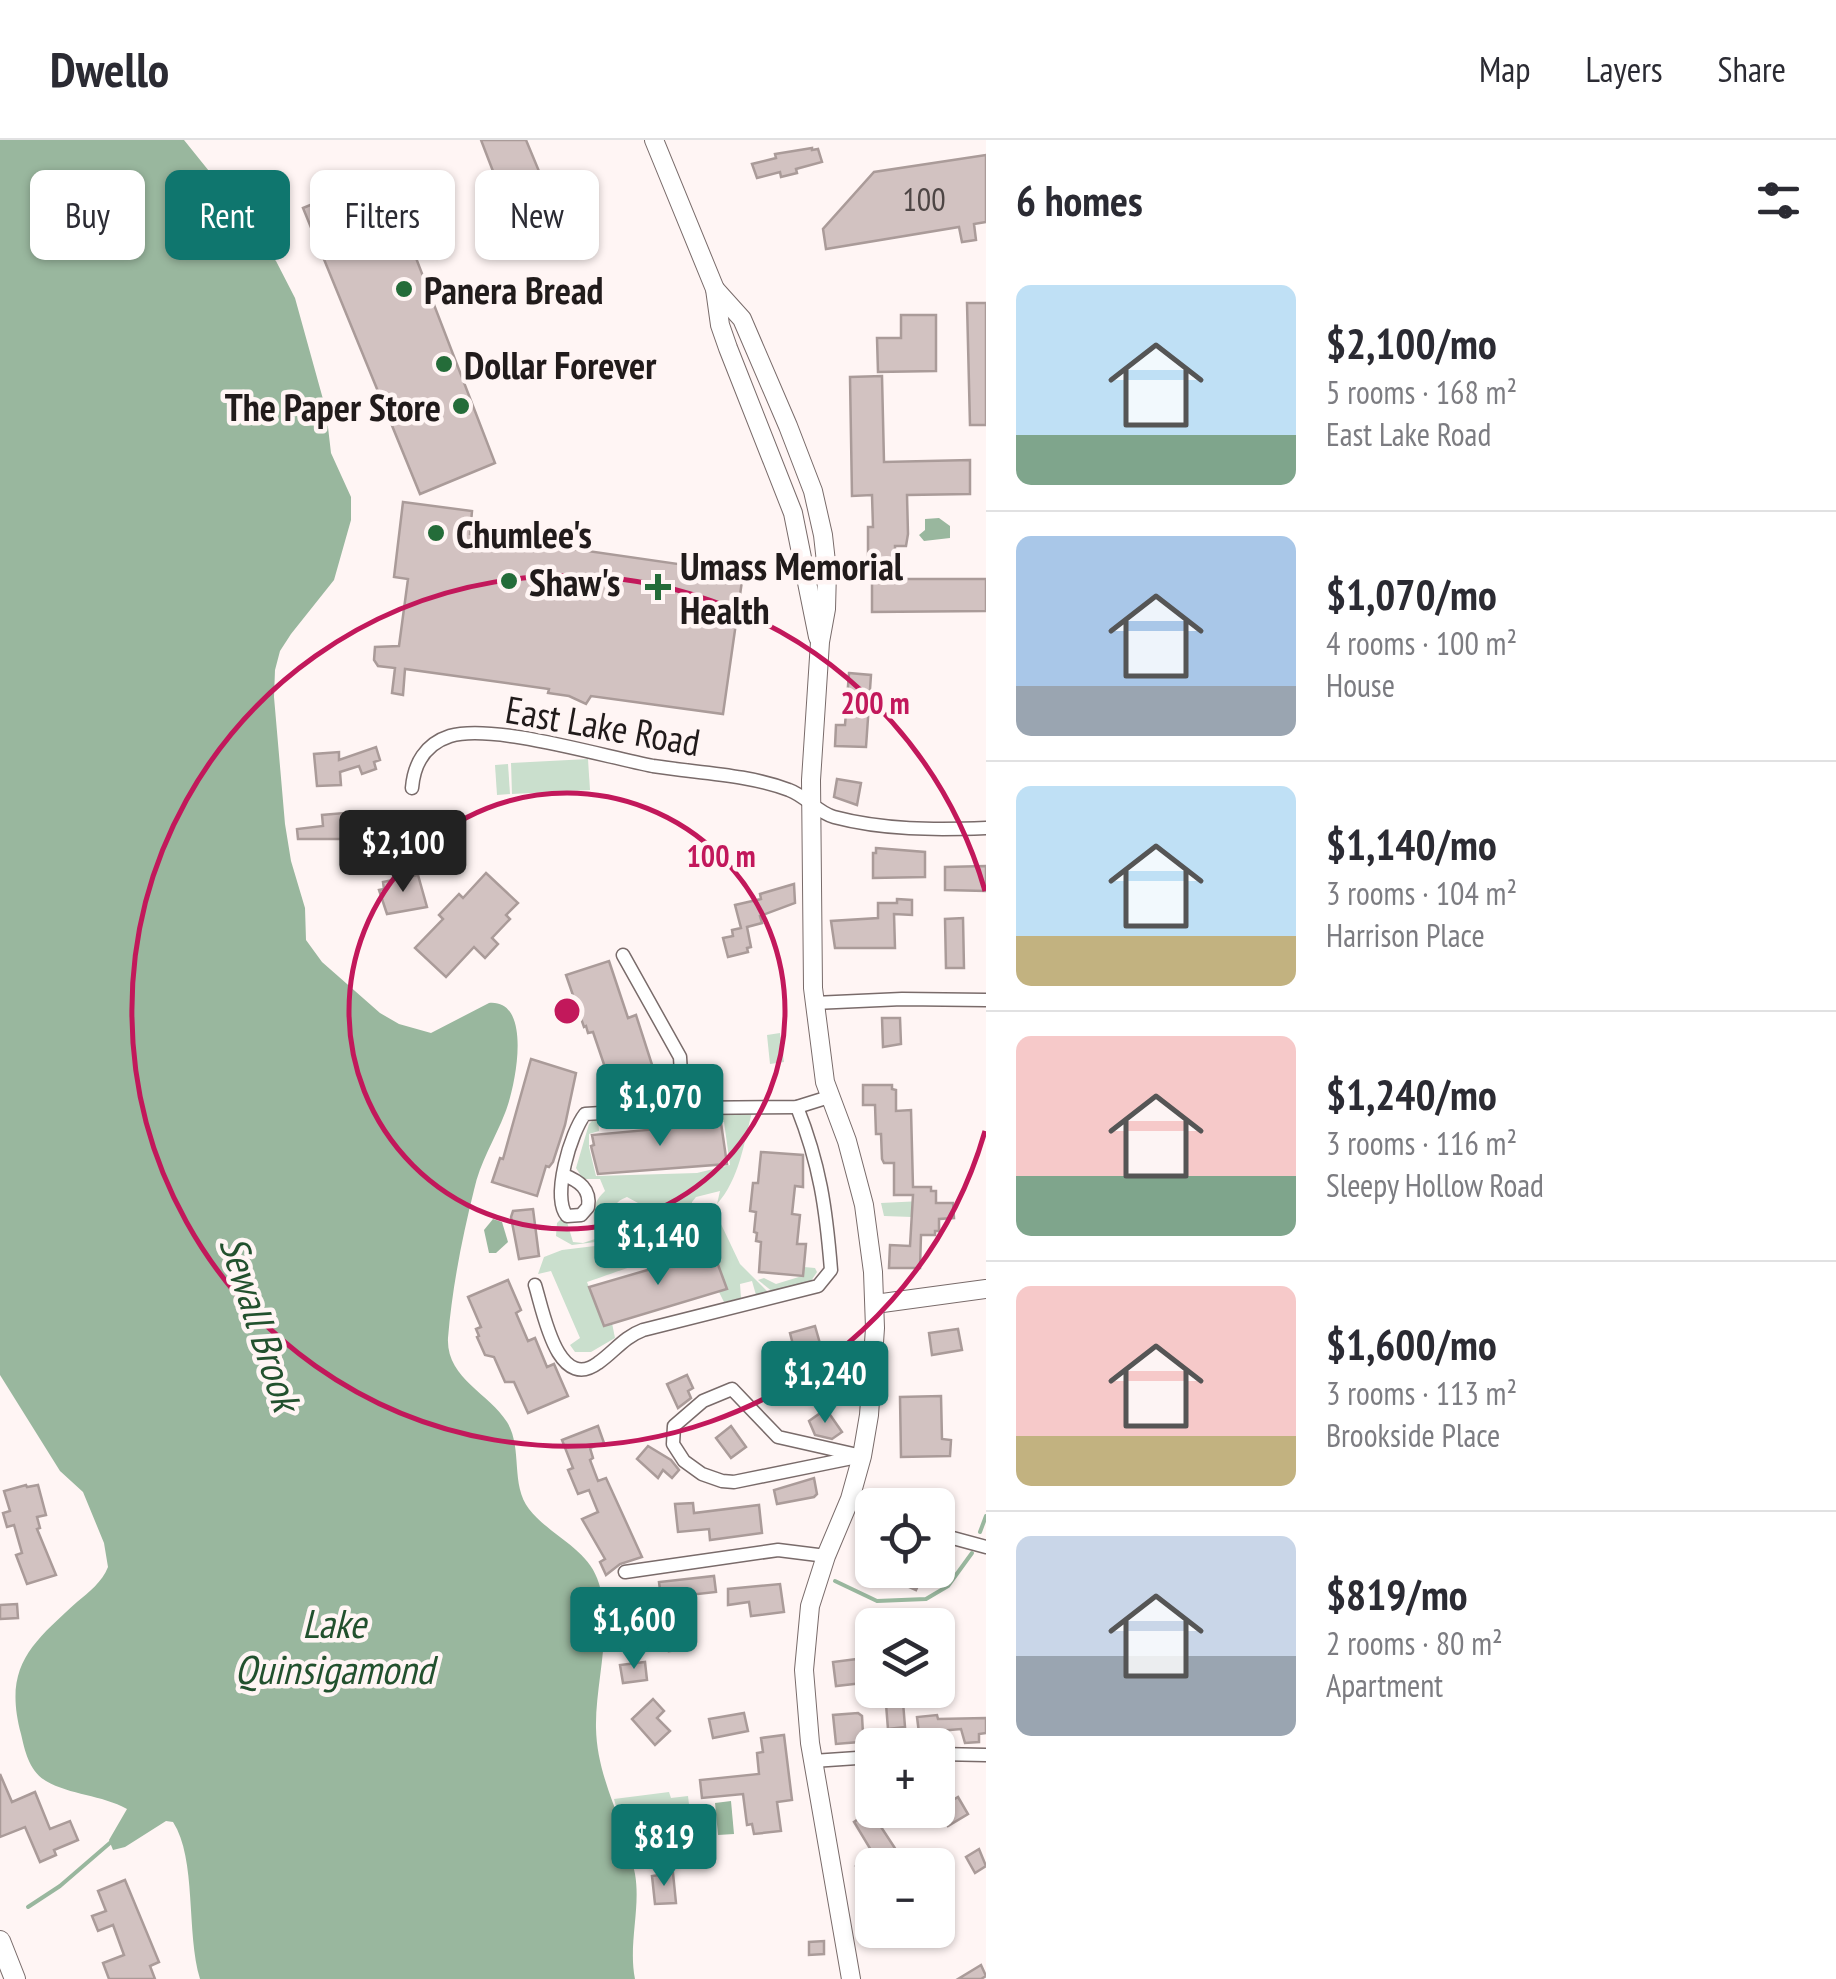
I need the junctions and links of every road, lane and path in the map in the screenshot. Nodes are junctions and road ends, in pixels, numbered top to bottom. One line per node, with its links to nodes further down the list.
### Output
1 (654, 140): 2 (main road)
2 (715, 289): 3 (main road); 3 (main road)
3 (820, 642): 5 (main road)
4 (412, 788): 5 (street, East Lake Road)
5 (811, 801): 6 (street, East Lake Road); 9 (main road)
6 (986, 828)
7 (623, 955): 12 (street)
8 (986, 1000): 9 (street)
9 (814, 1003): 10 (main road)
10 (829, 1097): 11 (street); 16 (main road)
11 (797, 1107): 12 (street); 14 (street)
12 (683, 1108): 13 (street)
13 (564, 1175)
14 (535, 1285)
15 (986, 1289): 16 (main road)
16 (875, 1304): 17 (main road)
17 (862, 1456): 17 (street); 18 (main road)
18 (850, 1499): 19 (street); 22 (main road)
19 (855, 1501)
20 (955, 1539): 21 (street)
21 (986, 1547)
22 (826, 1556): 23 (street); 27 (main road)
23 (626, 1572)
24 (955, 1754): 25 (street)
25 (986, 1754)
26 (855, 1758): 27 (street)
27 (813, 1761): 30 (main road)
28 (0, 1941): 29 (main road)
29 (15, 1979)
30 (851, 1979)

